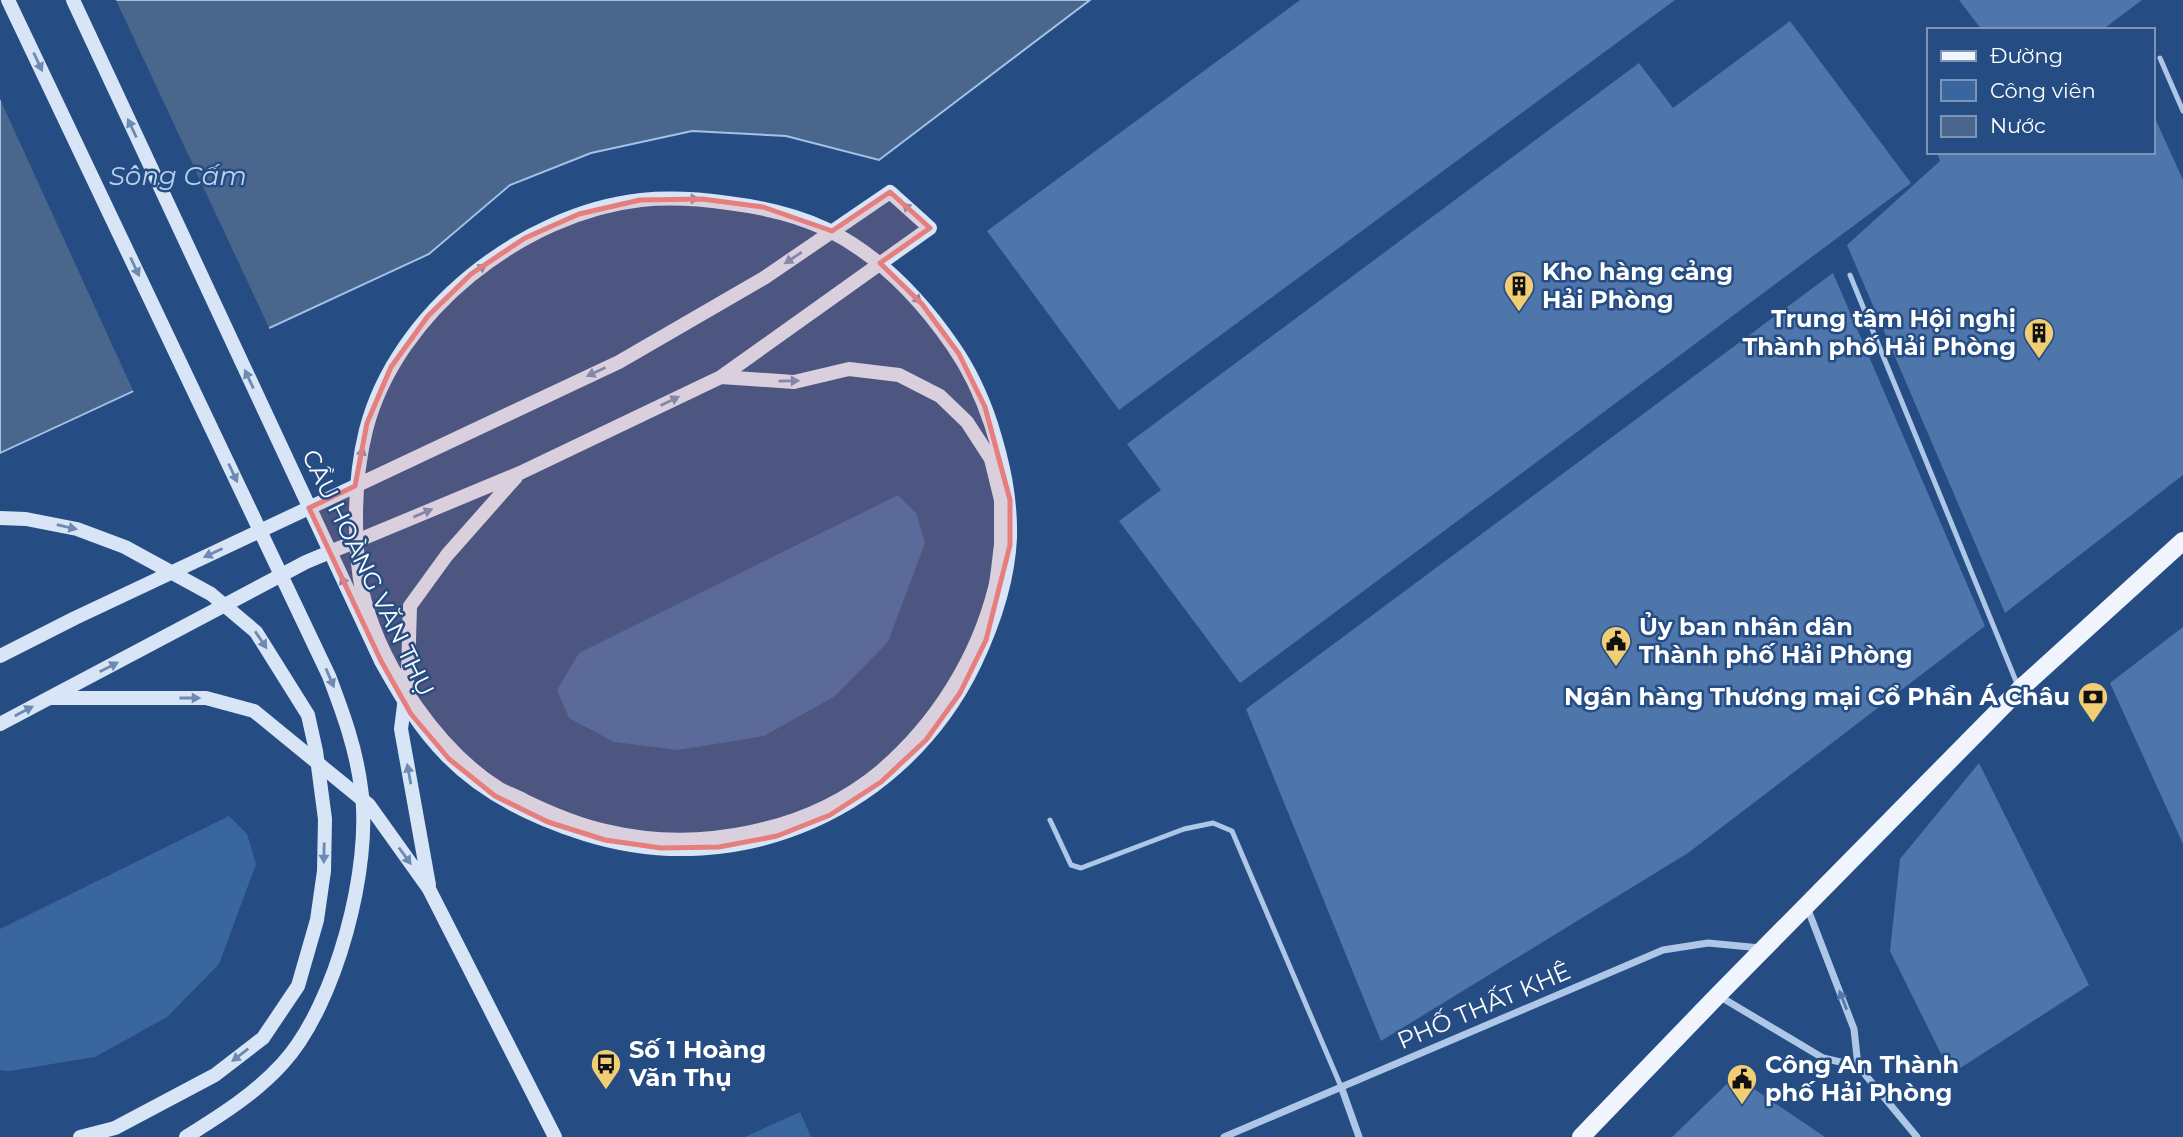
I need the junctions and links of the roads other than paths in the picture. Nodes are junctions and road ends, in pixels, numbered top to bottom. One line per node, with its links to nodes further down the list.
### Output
1 (8, 0): 22 (main road, one-way to 22, bridge)
2 (73, 0): 6 (main road, CẦU HOÀNG VĂN THỤ, one-way to 2, bridge)
3 (2160, 58): 4 (lane)
4 (2183, 111)
5 (1850, 275): 11 (lane)
6 (721, 377): 7 (main road, one-way to 6); 10 (main road, one-way to 10)
7 (520, 473): 12 (main road, one-way to 7); 15 (main road, one-way to 7)
8 (0, 518): 21 (main road, one-way to 21, bridge)
9 (2183, 541): 11 (main road)
10 (0, 656)
11 (2020, 689): 16 (main road)
12 (48, 698): 13 (main road, one-way to 12); 15 (main road, one-way to 15)
13 (0, 724)
14 (1050, 820): 20 (lane)
15 (429, 889): 23 (main road)
16 (1807, 906): 17 (main road); 19 (street, one-way to 16)
17 (1765, 948): 18 (main road); 20 (street, PHỐ THẤT KHÊ)
18 (1718, 995): 19 (street); 26 (main road)
19 (1858, 1066): 27 (street)
20 (1342, 1089): 24 (street, PHỐ THẤT KHÊ); 25 (street)
21 (80, 1137)
22 (186, 1137)
23 (555, 1137)
24 (1224, 1137)
25 (1359, 1137)
26 (1581, 1137)
27 (1917, 1137)

